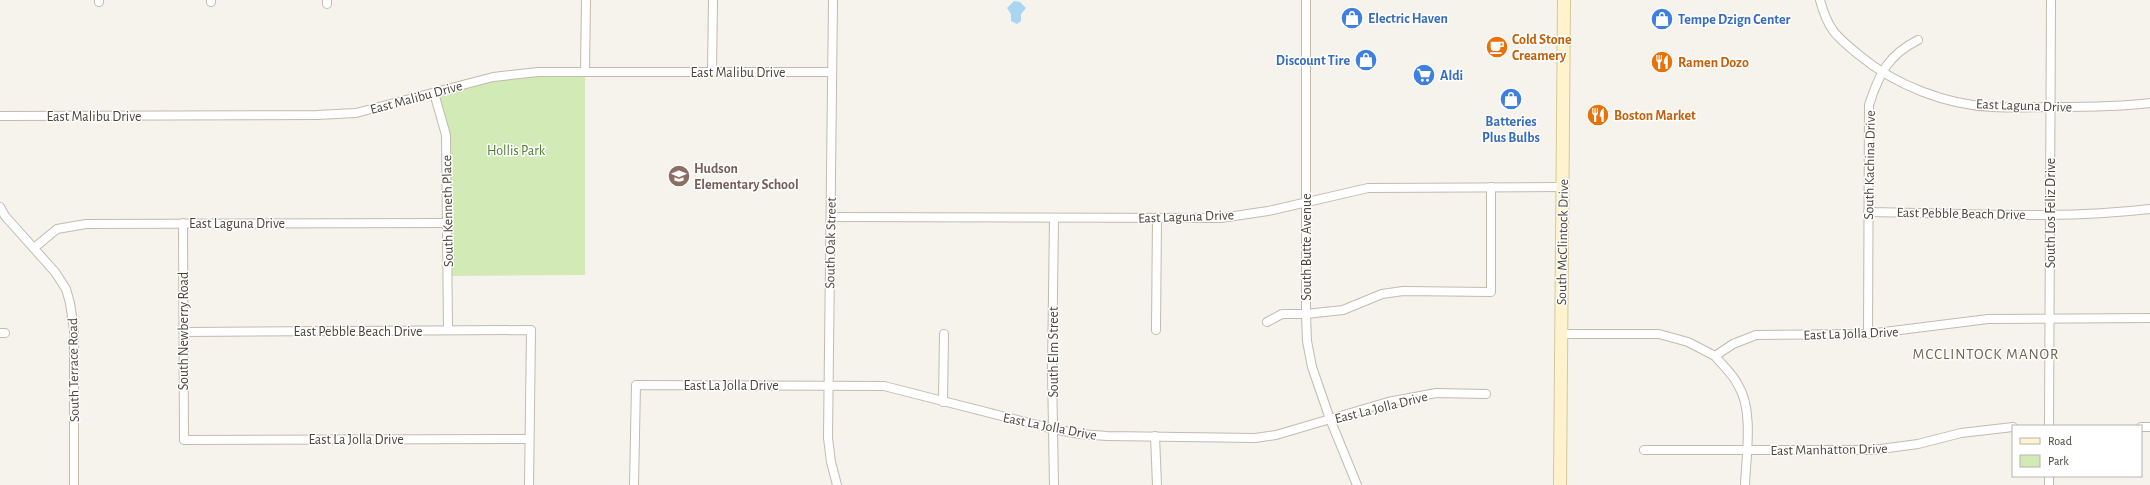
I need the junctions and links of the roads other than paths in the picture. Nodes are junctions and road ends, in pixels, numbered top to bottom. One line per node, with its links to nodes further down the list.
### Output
1 (586, 0): 9 (street)
2 (713, 0): 10 (street)
3 (833, 0): 11 (street, South Oak Street)
4 (1306, 0): 19 (street, South Butte Avenue)
5 (1564, 0): 18 (main road, South McClintock Drive)
6 (1820, 0): 12 (street)
7 (2051, 0): 15 (street, South Los Feliz Drive)
8 (1918, 40): 12 (street)
9 (585, 71): 10 (street, East Malibu Drive); 13 (street, East Malibu Drive)
10 (712, 71): 11 (street, East Malibu Drive)
11 (832, 72): 24 (street, South Oak Street)
12 (1882, 73): 15 (street, East Laguna Drive); 22 (street, South Kachina Drive)
13 (434, 93): 16 (street, East Malibu Drive); 28 (street, South Kenneth Place)
14 (2150, 103): 15 (street, East Laguna Drive)
15 (2051, 107): 23 (street, South Los Feliz Drive)
16 (0, 116)
17 (1491, 187): 18 (street, East Laguna Drive); 19 (street, East Laguna Drive); 30 (street)
18 (1563, 187): 38 (main road, South McClintock Drive)
19 (1305, 201): 26 (street, East Laguna Drive); 30 (street, South Butte Avenue)
20 (0, 207): 29 (street, South Terrace Road)
21 (2150, 209): 23 (street, East Pebble Beach Drive)
22 (1868, 212): 23 (street, East Pebble Beach Drive); 39 (street, South Kachina Drive)
23 (2050, 215): 32 (street, South Los Feliz Drive)
24 (831, 217): 25 (street, East Laguna Drive); 41 (street, South Oak Street)
25 (1054, 218): 26 (street, East Laguna Drive); 47 (street, South Elm Street)
26 (1157, 218): 35 (street)
27 (183, 223): 28 (street, East Laguna Drive); 29 (street, East Laguna Drive); 36 (street, South Newberry Road)
28 (448, 223): 34 (street, South Kenneth Place)
29 (34, 248): 53 (street, South Terrace Road)
30 (1306, 314): 33 (street); 44 (street, South Butte Avenue)
31 (2150, 318): 32 (street, East La Jolla Drive)
32 (2049, 319): 39 (street, East La Jolla Drive); 45 (street, South Los Feliz Drive)
33 (1267, 322)
34 (448, 330): 36 (street, East Pebble Beach Drive); 49 (street, East Pebble Beach Drive)
35 (1156, 330)
36 (184, 332): 50 (street, South Newberry Road)
37 (944, 334): 43 (street)
38 (1561, 334): 40 (street); 60 (main road, South McClintock Drive)
39 (1868, 334): 40 (street, East La Jolla Drive)
40 (1715, 356): 52 (street)
41 (829, 385): 43 (street, East La Jolla Drive); 55 (street, East La Jolla Drive); 56 (street, South Oak Street)
42 (1486, 394): 44 (street, East La Jolla Drive)
43 (942, 402): 47 (street, East La Jolla Drive)
44 (1330, 419): 48 (street, East La Jolla Drive); 59 (street, South Butte Avenue)
45 (2049, 425)
46 (2012, 428): 52 (street, East Manhatton Drive)
47 (1053, 429): 48 (street, East La Jolla Drive); 57 (street, South Elm Street)
48 (1155, 436): 58 (street)
49 (529, 439): 50 (street, East La Jolla Drive); 54 (street)
50 (184, 440)
51 (1644, 450): 52 (street, East Manhatton Drive)
52 (1746, 450): 61 (street)
53 (74, 485)
54 (529, 485)
55 (634, 485)
56 (837, 485)
57 (1054, 485)
58 (1157, 485)
59 (1357, 485)
60 (1560, 485)
61 (1745, 485)

